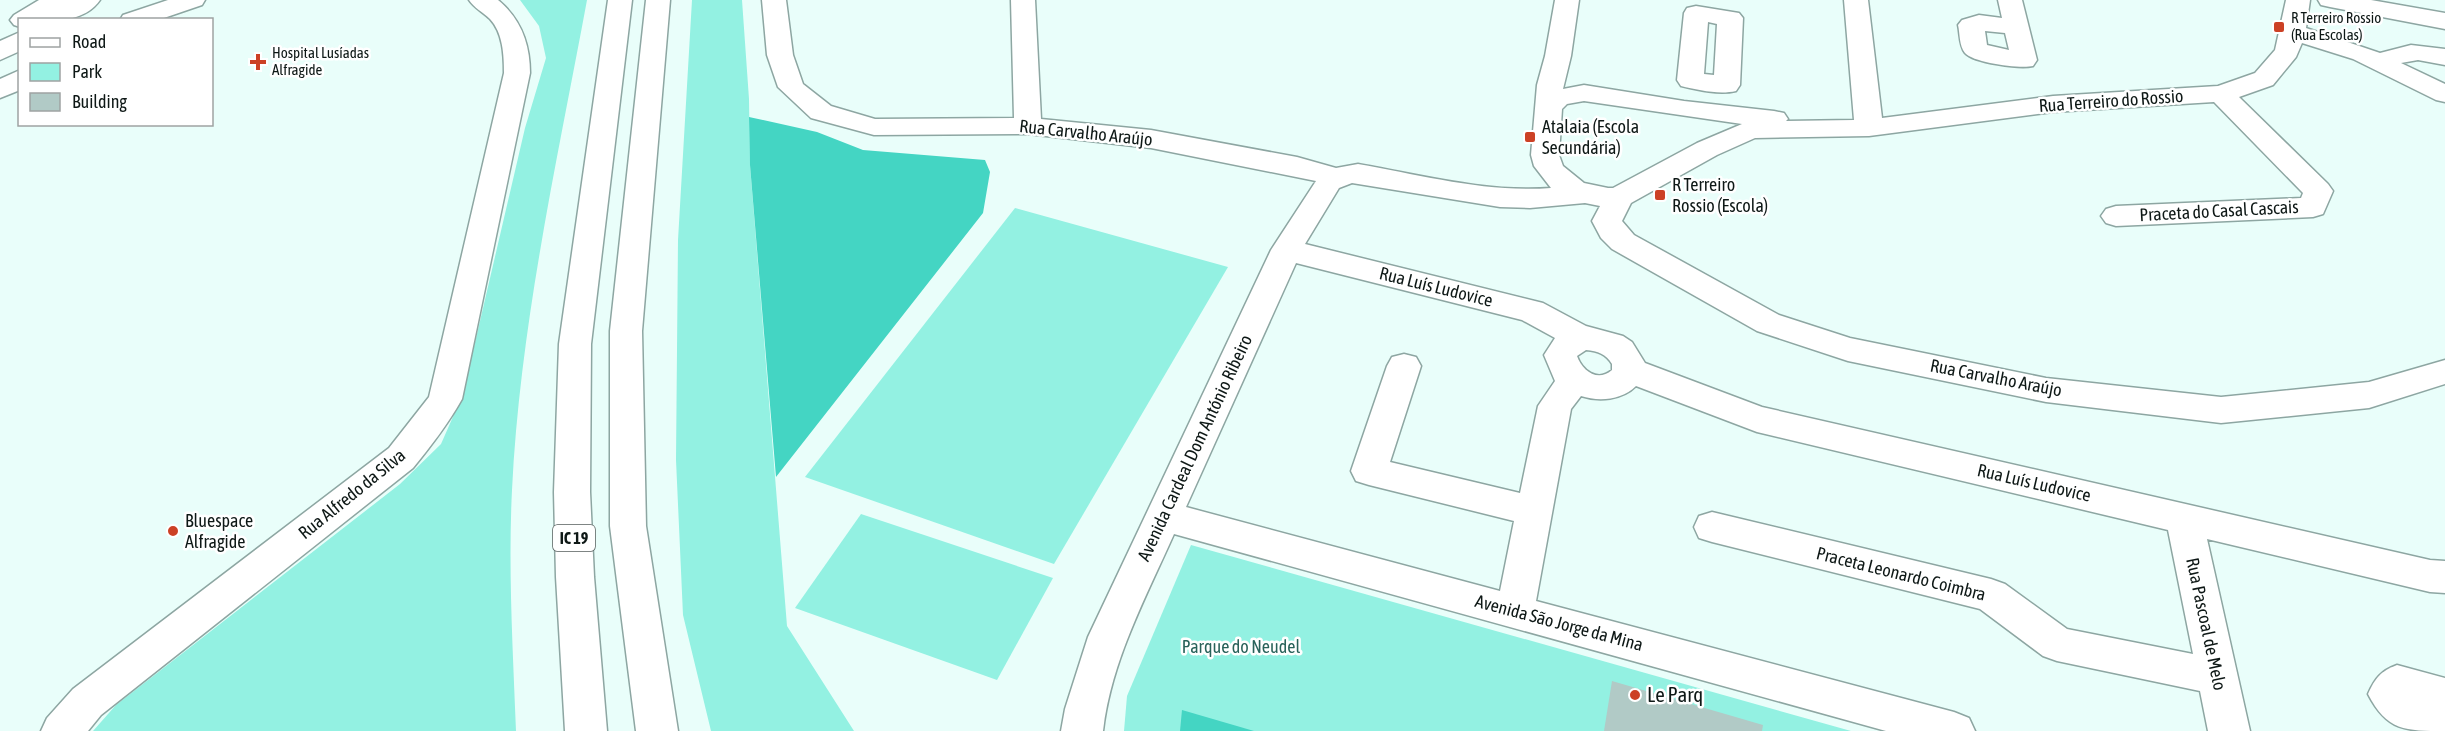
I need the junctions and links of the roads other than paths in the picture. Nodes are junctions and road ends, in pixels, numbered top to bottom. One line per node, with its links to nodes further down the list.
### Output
1 (57, 0): 14 (main road)
2 (88, 0): 15 (main road)
3 (193, 0): 16 (main road)
4 (481, 0): 59 (main road, Rua Alfredo da Silva)
5 (620, 0): 60 (main road, IC 19)
6 (658, 0): 61 (main road)
7 (774, 0): 35 (main road, Rua Carvalho Araújo)
8 (1023, 0): 35 (main road)
9 (1567, 0): 24 (main road)
10 (1856, 0): 36 (main road)
11 (2010, 0): 19 (main road)
12 (2298, 0): 21 (main road, Rua Terreiro do Rossio)
13 (2330, 0): 17 (main road)
14 (25, 18)
15 (58, 18)
16 (138, 18)
17 (2445, 21)
18 (18, 22): 20 (main road)
19 (2017, 27): 19 (main road)
20 (0, 32)
21 (2293, 32): 26 (main road); 31 (main road, Rua Terreiro do Rossio)
22 (18, 41): 23 (main road)
23 (0, 52)
24 (1558, 56): 30 (main road); 33 (main road)
25 (2445, 57): 26 (main road)
26 (2379, 62): 32 (main road)
27 (18, 79): 29 (main road)
28 (1711, 84): 34 (main road)
29 (0, 90)
30 (1584, 93): 33 (main road); 34 (main road, Rua Terreiro do Rossio)
31 (2221, 93): 36 (main road, Rua Terreiro do Rossio); 43 (main road, Praceta do Casal Cascais)
32 (2445, 94)
33 (1550, 105): 38 (main road)
34 (1696, 110): 36 (main road, Rua Terreiro do Rossio); 37 (main road)
35 (1028, 126): 39 (main road, Rua Carvalho Araújo)
36 (1869, 128): 37 (main road, Rua Terreiro do Rossio)
37 (1707, 150): 42 (main road, Rua Terreiro do Rossio)
38 (1547, 164): 40 (main road, Rua Carvalho Araújo); 41 (main road)
39 (1336, 177): 40 (main road, Rua Carvalho Araújo); 44 (main road, Avenida Cardeal Dom António Ribeiro)
40 (1474, 192): 41 (main road, Rua Carvalho Araújo)
41 (1584, 194): 42 (main road)
42 (1619, 197): 48 (main road, Rua Carvalho Araújo)
43 (2116, 216)
44 (1286, 250): 45 (main road, Rua Luís Ludovice); 51 (main road, Avenida Cardeal Dom António Ribeiro)
45 (1581, 339): 47 (main road); 49 (main road)
46 (1404, 366): 50 (main road)
47 (1630, 370): 49 (main road); 52 (main road, Rua Luís Ludovice)
48 (2445, 372)
49 (1574, 380): 50 (main road)
50 (1534, 511): 55 (main road)
51 (1164, 516): 55 (main road, Avenida São Jorge da Mina); 62 (main road, Avenida Cardeal Dom António Ribeiro)
52 (2184, 518): 54 (main road, Rua Luís Ludovice); 56 (main road, Rua Pascoal de Melo)
53 (1713, 527): 56 (main road, Praceta Leonardo Coimbra)
54 (2445, 577)
55 (1515, 611): 63 (main road, Avenida São Jorge da Mina)
56 (2217, 677): 64 (main road, Rua Pascoal de Melo)
57 (2445, 696): 58 (main road)
58 (2445, 727)
59 (62, 731)
60 (586, 731)
61 (657, 731)
62 (1082, 731)
63 (1954, 731)
64 (2229, 731)

